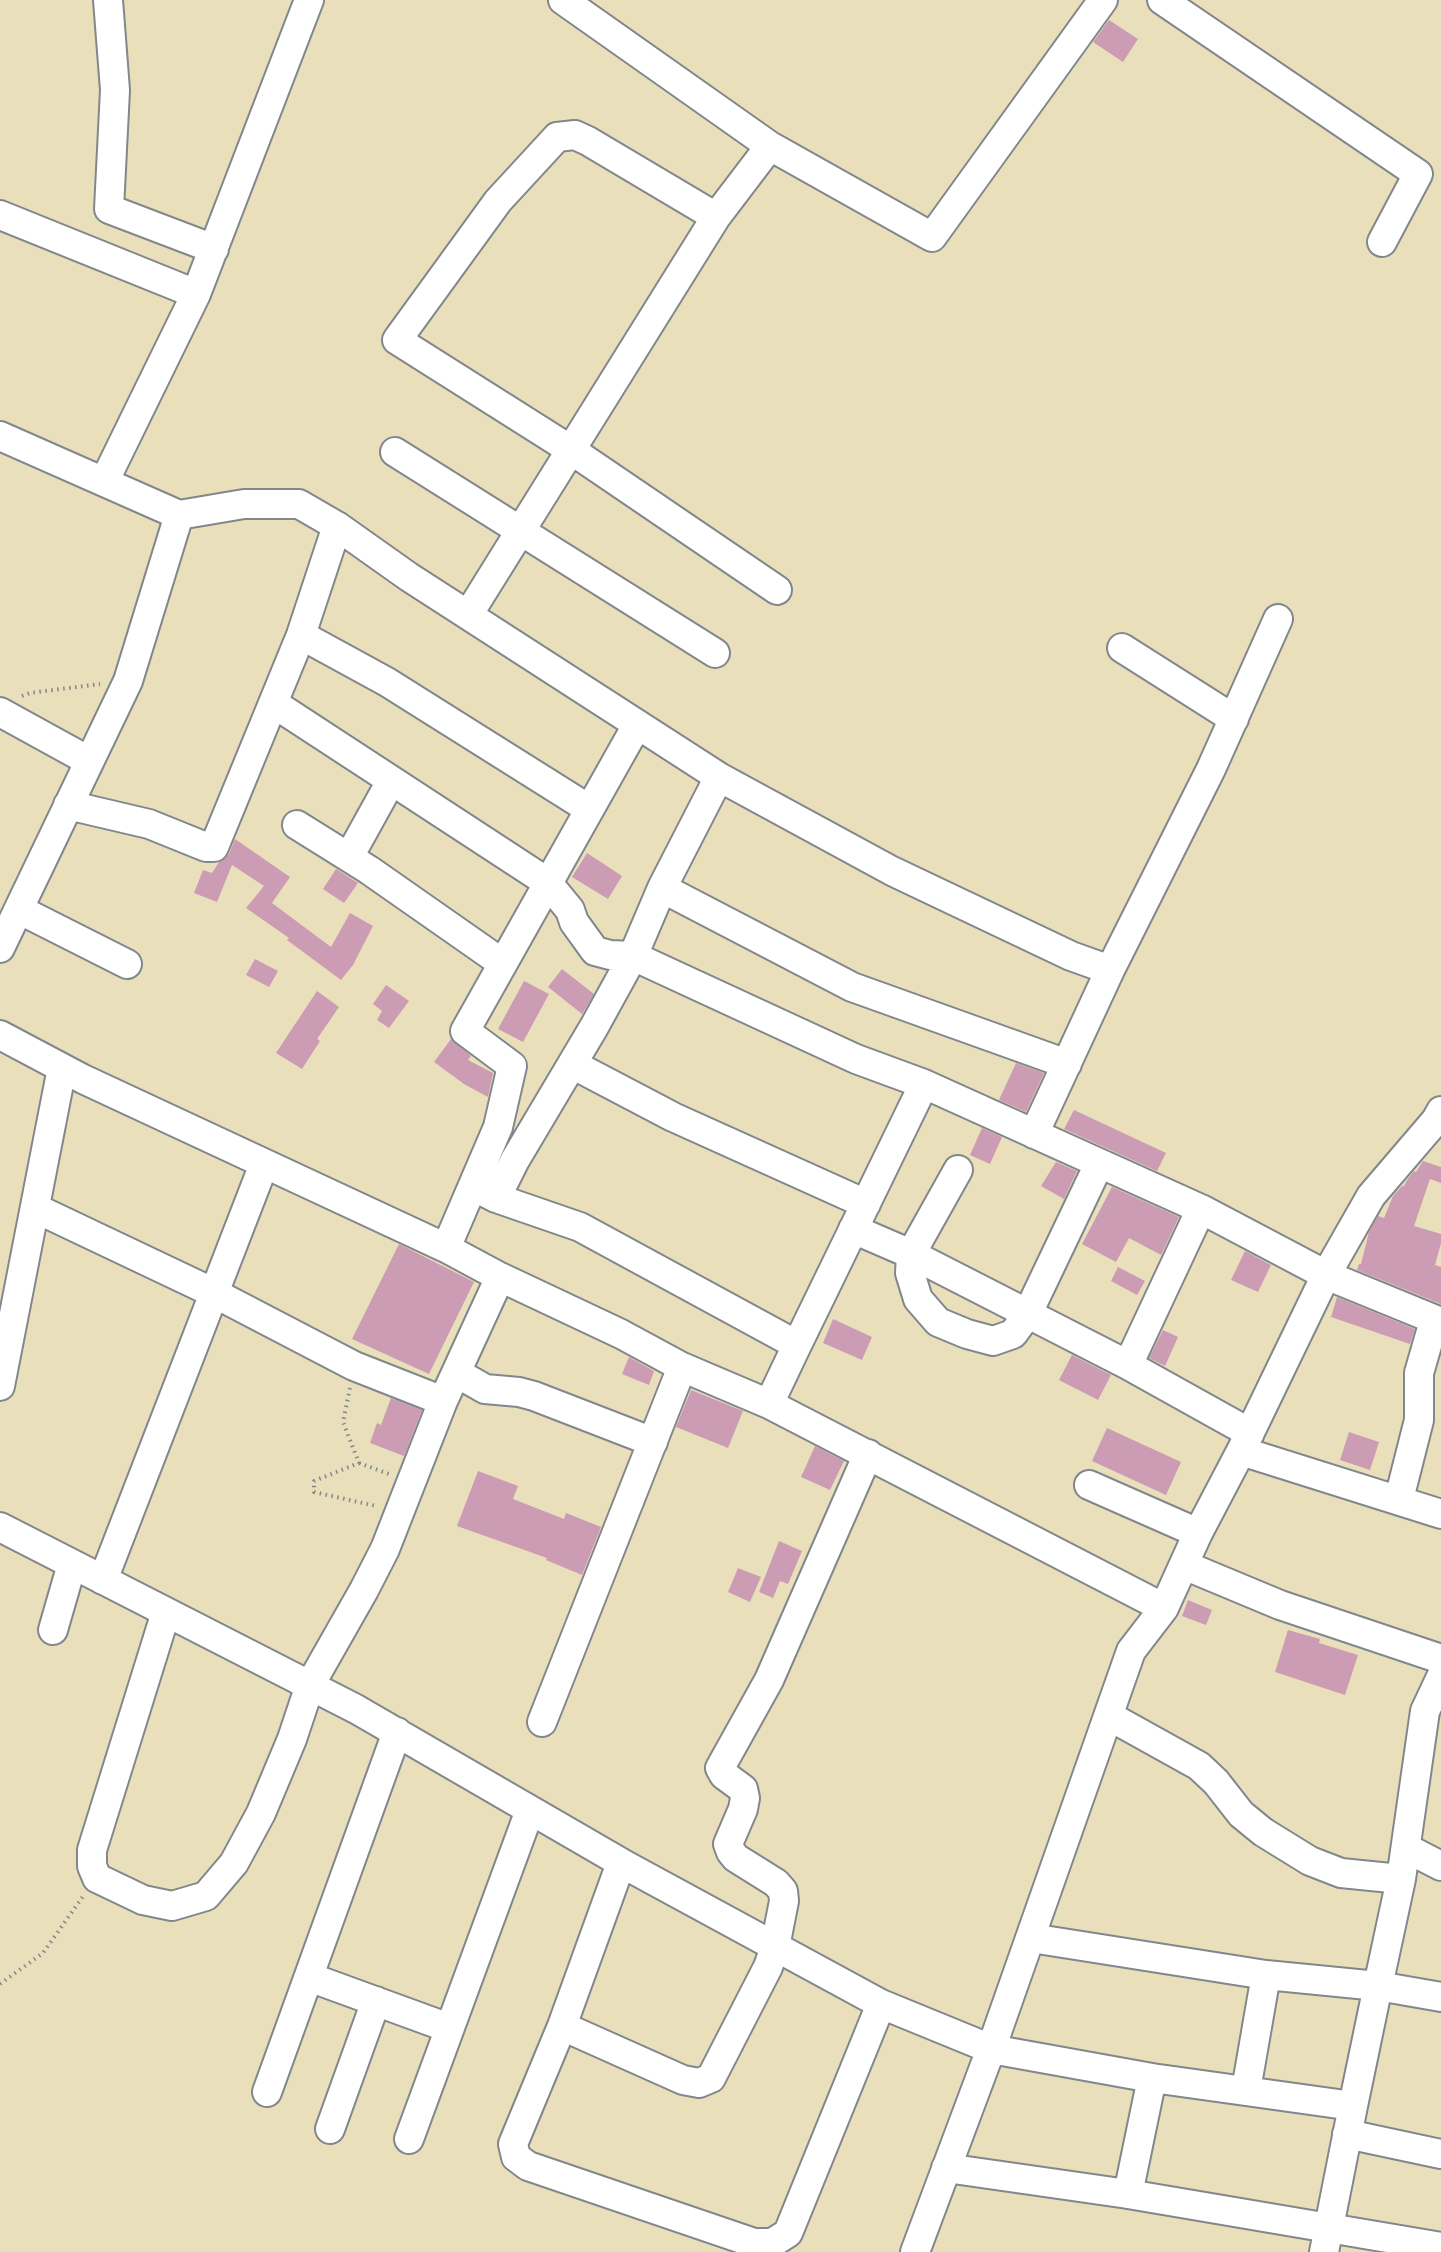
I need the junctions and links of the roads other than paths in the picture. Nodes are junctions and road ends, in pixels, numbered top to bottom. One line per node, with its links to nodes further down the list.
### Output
1 (108, 0): 10 (street)
2 (309, 0): 10 (street)
3 (563, 0): 6 (street)
4 (1103, 0): 6 (street)
5 (1162, 0): 9 (street)
6 (770, 146): 8 (street)
7 (0, 215): 11 (street)
8 (716, 218): 13 (street); 13 (street)
9 (1382, 242)
10 (214, 249): 11 (street)
11 (196, 294): 15 (street)
12 (0, 436): 15 (street)
13 (571, 450): 18 (street); 19 (street)
14 (395, 452): 18 (street)
15 (104, 482): 16 (street)
16 (179, 515): 17 (street); 29 (street)
17 (337, 526): 20 (street); 22 (street)
18 (521, 530): 20 (street); 24 (street)
19 (777, 590)
20 (468, 615): 28 (street)
21 (1278, 619): 27 (street)
22 (301, 635): 25 (street); 33 (street)
23 (1122, 648): 27 (street)
24 (716, 654)
25 (273, 703): 31 (street); 32 (street)
26 (0, 712): 29 (street)
27 (1234, 719): 42 (street)
28 (637, 725): 30 (street); 33 (street)
29 (89, 761): 32 (street)
30 (719, 777): 37 (street); 42 (street)
31 (391, 781): 35 (street); 36 (street)
32 (68, 806): 38 (street)
33 (589, 809): 36 (street)
34 (297, 825): 35 (street)
35 (349, 857): 40 (street)
36 (547, 882): 39 (street); 40 (street)
37 (662, 888): 39 (street); 45 (street)
38 (8, 924): 41 (street)
39 (633, 956): 44 (street); 47 (street)
40 (502, 963): 53 (street)
41 (127, 964)
42 (1110, 970): 45 (street)
43 (0, 1035): 46 (street)
44 (572, 1064): 53 (street); 56 (street)
45 (1066, 1064): 49 (street)
46 (62, 1068): 50 (street); 54 (street)
47 (924, 1084): 49 (street); 56 (street)
48 (1439, 1118): 59 (street)
49 (1034, 1134): 51 (street)
50 (264, 1164): 57 (street); 61 (street)
51 (1099, 1164): 55 (street); 62 (street)
52 (957, 1170): 58 (street)
53 (485, 1192): 57 (street); 64 (street)
54 (35, 1208): 61 (street); 68 (street)
55 (1201, 1209): 59 (street); 65 (street)
56 (860, 1216): 58 (street); 64 (street)
57 (446, 1248): 60 (street)
58 (911, 1254): 62 (street); 62 (street)
59 (1326, 1275): 63 (street); 72 (street)
60 (500, 1277): 66 (street); 67 (street)
61 (214, 1293): 69 (street); 81 (street)
62 (1027, 1315): 65 (street)
63 (1438, 1322): 75 (street)
64 (796, 1344): 70 (street)
65 (1128, 1365): 72 (street)
66 (682, 1367): 70 (street); 71 (street)
67 (456, 1373): 69 (street); 71 (street)
68 (0, 1386)
69 (443, 1401): 87 (street)
70 (769, 1404): 73 (street)
71 (653, 1442): 89 (street)
72 (1245, 1442): 75 (street); 78 (street)
73 (868, 1454): 82 (street); 97 (street)
74 (1089, 1485): 78 (street)
75 (1399, 1499): 76 (street)
76 (1441, 1514)
77 (0, 1527): 79 (street)
78 (1198, 1533): 80 (street)
79 (72, 1564): 81 (street); 84 (street)
80 (1184, 1566): 82 (street); 85 (street)
81 (103, 1580): 83 (street)
82 (1164, 1608): 88 (street)
83 (166, 1612): 87 (street); 87 (street)
84 (53, 1629)
85 (1441, 1659)
86 (1441, 1677): 92 (street)
87 (310, 1685): 90 (street)
88 (1109, 1716): 95 (street); 96 (street)
89 (542, 1722)
90 (397, 1732): 91 (street); 99 (street)
91 (530, 1810): 93 (street); 105 (street)
92 (1406, 1848): 94 (street); 95 (street)
93 (621, 1863): 97 (street); 104 (street)
94 (1441, 1866)
95 (1401, 1879): 100 (street)
96 (1031, 1938): 98 (street); 106 (street)
97 (775, 1947): 103 (street); 104 (street)
98 (1266, 1975): 100 (street); 108 (street)
99 (309, 1977): 102 (street); 109 (street)
100 (1378, 1986): 101 (street); 110 (street)
101 (1441, 1996)
102 (375, 2001): 105 (street); 111 (street)
103 (881, 2004): 104 (street); 106 (street)
104 (561, 2026)
105 (449, 2028): 113 (street)
106 (992, 2049): 107 (street); 115 (street)
107 (1152, 2078): 108 (street); 116 (street)
108 (1246, 2090): 110 (street)
109 (267, 2092)
110 (1353, 2106): 112 (street)
111 (330, 2128)
112 (1347, 2134): 114 (street); 117 (street)
113 (409, 2139)
114 (1441, 2154)
115 (946, 2168): 116 (street); 119 (street)
116 (1128, 2194): 117 (street)
117 (1327, 2240): 118 (street)
118 (1441, 2247)
119 (915, 2252)

